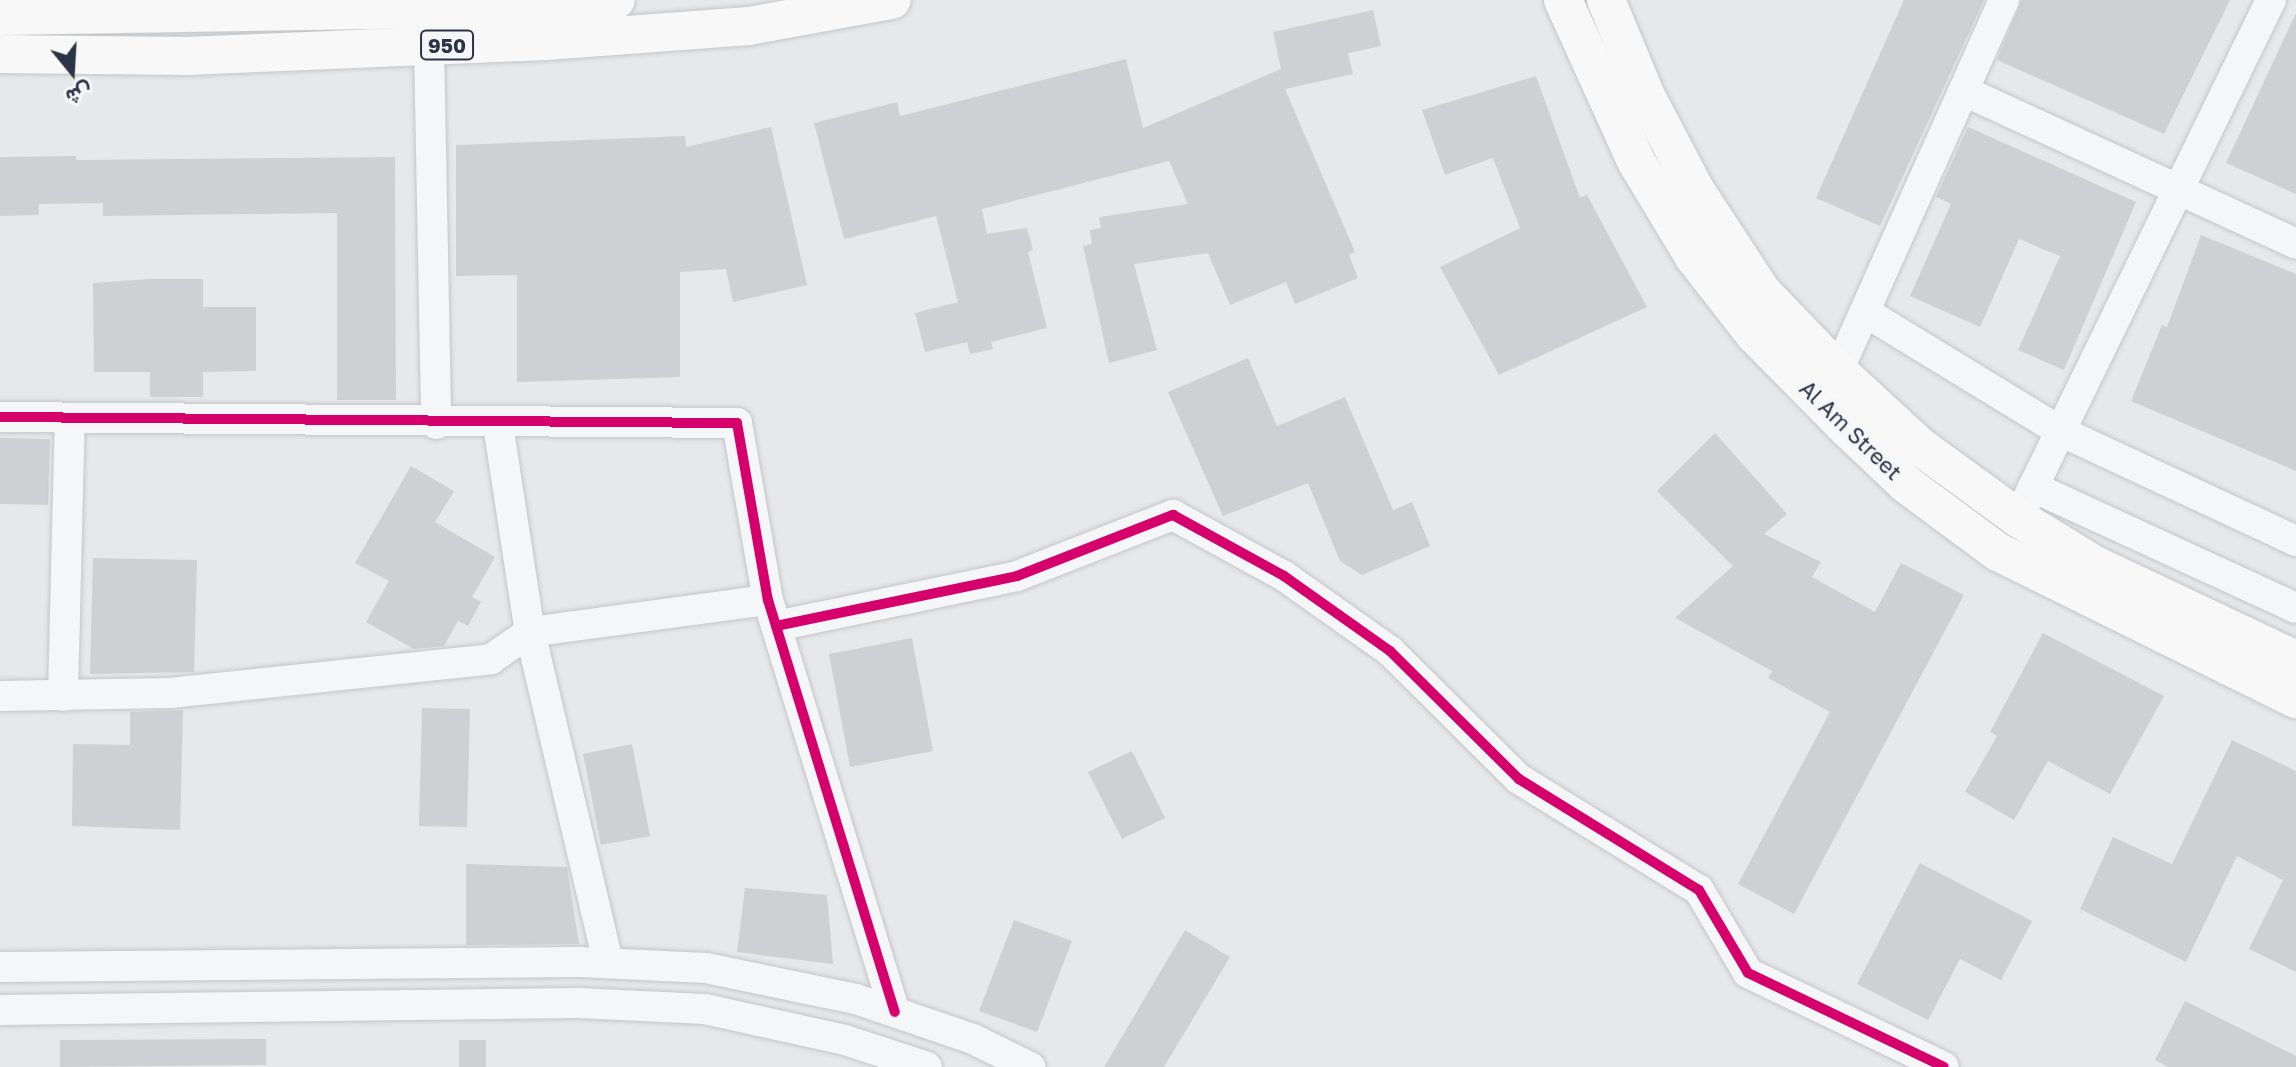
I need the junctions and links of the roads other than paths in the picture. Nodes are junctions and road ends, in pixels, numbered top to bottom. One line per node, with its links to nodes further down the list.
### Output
1 (616, 0): 7 (main road, 950)
2 (892, 0): 8 (main road, 950 / 950)
3 (1606, 0): 14 (main road, Al Am Street)
4 (2004, 0): 10 (street)
5 (2271, 0): 11 (street)
6 (1565, 7): 28 (main road, Al Am Street)
7 (0, 16)
8 (429, 46): 9 (main road, 950 / 950); 17 (street)
9 (0, 54)
10 (1966, 92): 11 (street); 13 (street)
11 (2178, 191): 12 (street); 19 (street)
12 (2296, 244)
13 (1865, 312): 14 (street); 19 (street)
14 (1838, 371): 20 (main road, Al Am Street)
15 (0, 417): 16 (street)
16 (70, 418): 17 (street); 27 (street)
17 (436, 424): 18 (street)
18 (498, 424): 23 (street); 24 (street)
19 (2060, 431): 20 (street); 21 (street)
20 (2025, 502): 22 (street); 25 (main road, Al Am Street)
21 (2296, 541)
22 (2296, 608)
23 (772, 613): 24 (street); 32 (street); 35 (street)
24 (530, 632): 27 (street); 29 (street)
25 (2296, 660)
26 (0, 696): 27 (street)
27 (63, 696)
28 (2296, 699)
29 (608, 963): 30 (street); 32 (street)
30 (0, 967)
31 (0, 1010): 33 (street)
32 (895, 1012): 34 (street)
33 (927, 1067)
34 (1030, 1067)
35 (1944, 1067)

